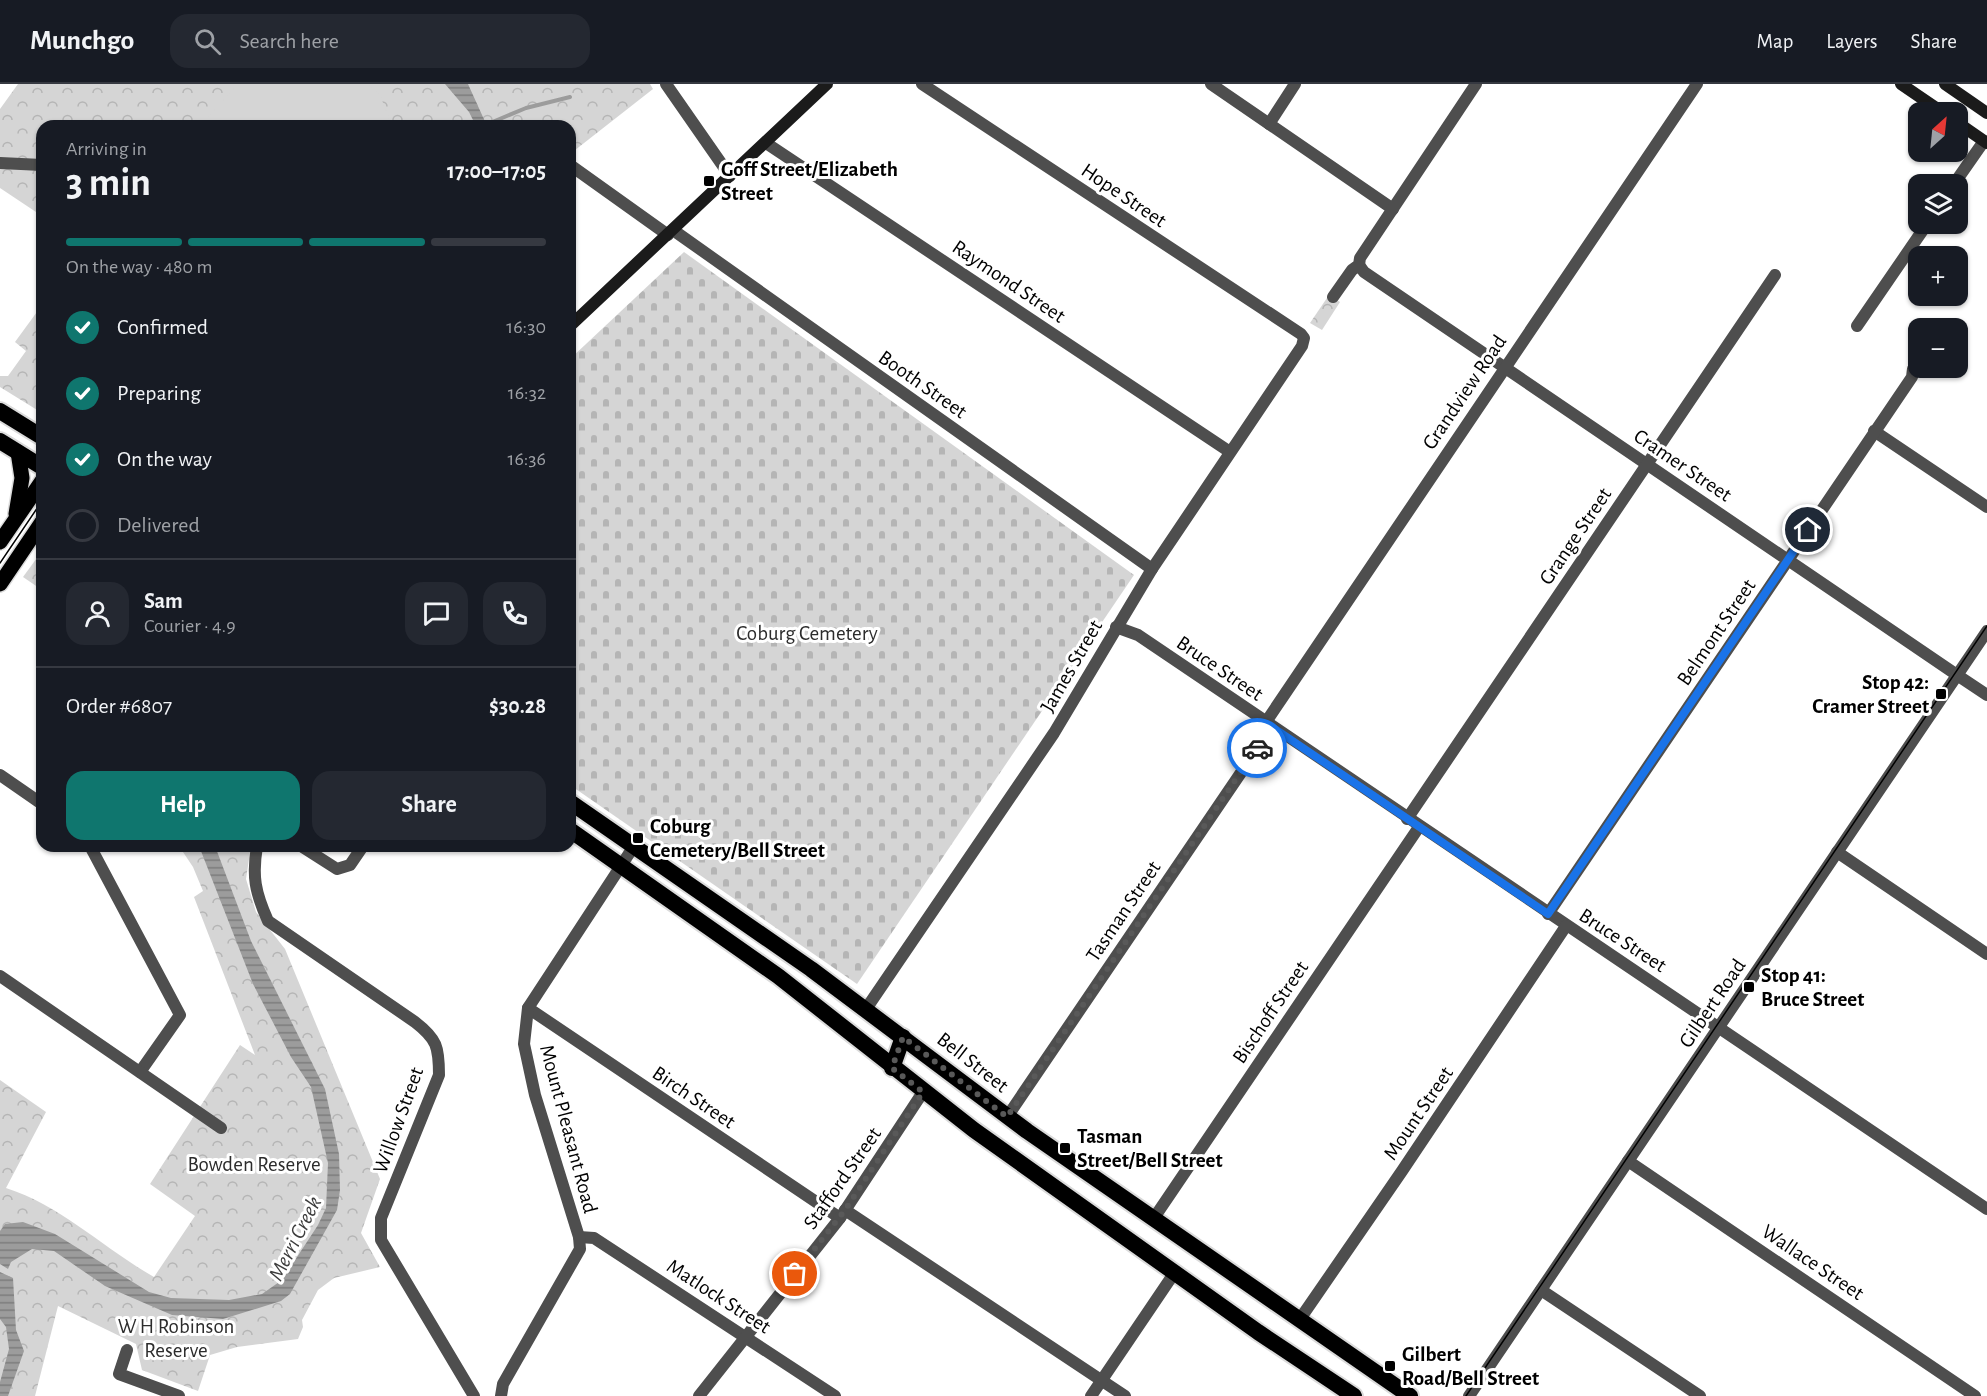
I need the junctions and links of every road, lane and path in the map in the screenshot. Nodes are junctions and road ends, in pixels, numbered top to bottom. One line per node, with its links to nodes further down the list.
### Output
1 (666, 84): 20 (street)
2 (827, 84): 15 (main road)
3 (922, 84): 29 (street, Hope Street)
4 (1210, 84): 12 (street)
5 (1295, 84): 12 (street)
6 (1476, 84): 21 (street)
7 (1696, 84): 30 (street, Grandview Road)
8 (1901, 84): 10 (main road)
9 (1945, 84): 11 (main road)
10 (1927, 102)
11 (1987, 113)
12 (1269, 124): 21 (street)
13 (1968, 129): 14 (main road)
14 (1986, 140): 19 (street)
15 (766, 143): 20 (main road); 37 (street, Raymond Street)
16 (0, 163): 17 (street)
17 (36, 165)
18 (576, 169): 22 (street, Booth Street)
19 (1961, 174)
20 (730, 176): 22 (main road)
21 (1393, 209): 24 (street)
22 (670, 232): 27 (main road); 48 (street, Booth Street)
23 (1920, 234): 28 (street)
24 (1359, 265): 26 (street); 30 (street, Cramer Street)
25 (1774, 275): 39 (street, Grange Street)
26 (1334, 297)
27 (576, 320)
28 (1857, 326)
29 (1304, 338): 37 (street, James Street)
30 (1503, 369): 39 (street, Cramer Street); 54 (street, Grandview Road)
31 (1911, 378): 33 (street, Belmont Street)
32 (0, 411): 34 (highway)
33 (1874, 431): 41 (street); 47 (street, Belmont Street)
34 (36, 433)
35 (0, 441): 36 (highway)
36 (18, 452): 38 (highway); 42 (main road)
37 (1230, 452): 48 (street, James Street)
38 (36, 462)
39 (1647, 464): 47 (street, Cramer Street); 58 (street, Grange Street)
40 (36, 490): 42 (main road)
41 (1987, 507)
42 (15, 520): 44 (main road)
43 (36, 532): 46 (main road)
44 (0, 542)
45 (36, 543): 46 (main road)
46 (25, 549): 49 (main road)
47 (1787, 561): 52 (street, Cramer Street); 68 (street, Belmont Street)
48 (1152, 569): 50 (street, James Street)
49 (0, 584)
50 (1116, 627): 54 (street, Bruce Street); 73 (street, James Street)
51 (1987, 631): 52 (street, Gilbert Road)
52 (1957, 675): 53 (street, Cramer Street); 66 (street, Gilbert Road)
53 (1987, 695)
54 (1269, 724): 58 (street, Bruce Street); 79 (street, Tasman Street)
55 (0, 775): 56 (street)
56 (36, 800)
57 (576, 806): 61 (highway, Bell Street)
58 (1407, 819): 59 (street, Bruce Street)
59 (1419, 827): 68 (street, Bruce Street); 84 (street, Bischoff Street)
60 (576, 834): 67 (highway)
61 (634, 846): 67 (street, Mount Pleasant Road); 73 (highway, Bell Street)
62 (93, 852): 77 (street)
63 (256, 852): 93 (street, Willow Street)
64 (310, 852): 65 (street)
65 (359, 852)
66 (1837, 852): 70 (street); 74 (street, Gilbert Road)
67 (621, 865): 72 (street, Mount Pleasant Road); 76 (highway)
68 (1548, 914): 69 (street, Bruce Street)
69 (1566, 926): 74 (street, Bruce Street); 88 (street, Mount Street)
70 (1987, 954)
71 (0, 976): 77 (street)
72 (528, 1008): 83 (street, Birch Street); 85 (street, Mount Pleasant Road)
73 (866, 1009): 75 (highway, Bell Street)
74 (1718, 1028): 81 (street, Gilbert Road); 82 (street, Bruce Street)
75 (903, 1037): 76 (highway); 79 (highway, Bell Street)
76 (892, 1068): 78 (highway)
77 (140, 1072): 80 (street)
78 (923, 1092): 83 (street, Stafford Street); 86 (highway)
79 (1007, 1117): 84 (highway, Bell Street)
80 (221, 1128)
81 (1628, 1161): 87 (street, Gilbert Road); 103 (street, Wallace Street)
82 (1987, 1209)
83 (842, 1214): 89 (street, Stafford Street); 91 (street, Birch Street)
84 (1154, 1218): 88 (highway, Bell Street)
85 (579, 1237): 89 (street, Matlock Street); 94 (street, Mount Pleasant Road)
86 (1175, 1272): 91 (street); 99 (highway)
87 (1541, 1290): 101 (street, Gilbert Road); 102 (street)
88 (1299, 1319): 100 (highway, Bell Street)
89 (746, 1336): 95 (street, Stafford Street); 96 (street, Matlock Street)
90 (127, 1350): 92 (street)
91 (1102, 1381): 97 (street); 98 (street, Birch Street)
92 (179, 1396)
93 (474, 1396)
94 (501, 1396)
95 (699, 1396)
96 (835, 1396)
97 (1091, 1396)
98 (1125, 1396)
99 (1354, 1396)
100 (1410, 1396)
101 (1469, 1396)
102 (1700, 1396)
103 (1975, 1396)

